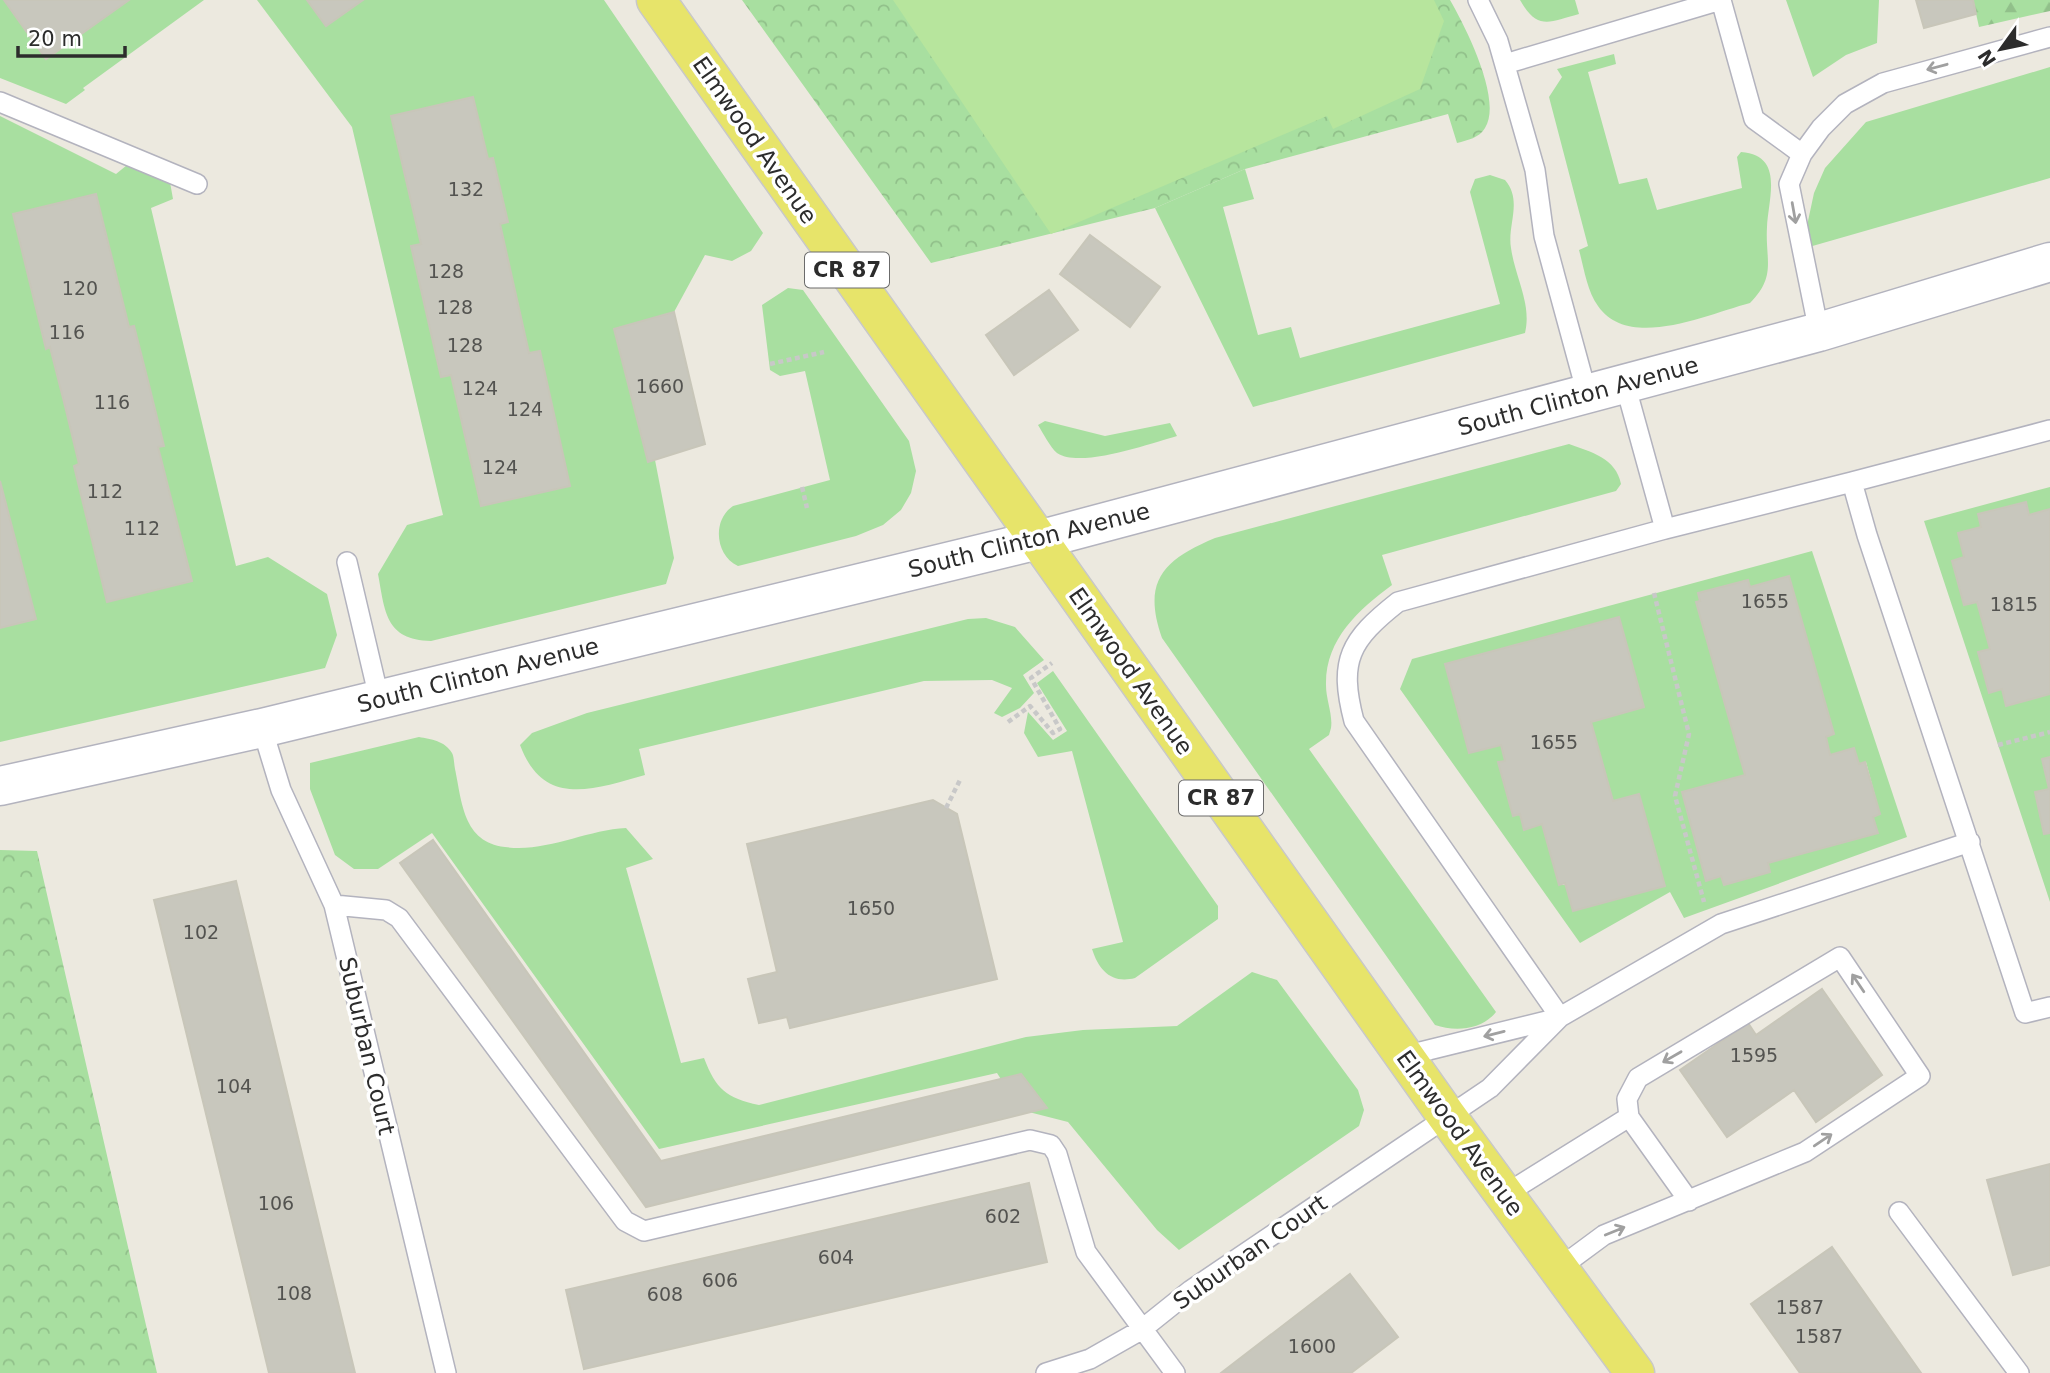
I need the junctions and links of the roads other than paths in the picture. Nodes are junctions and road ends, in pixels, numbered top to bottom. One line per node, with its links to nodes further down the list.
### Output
1 (656, 0): 15 (main road, Elmwood Avenue / CR 87)
2 (1478, 0): 4 (lane)
3 (2050, 37): 6 (lane, one-way to 6)
4 (1505, 64): 6 (lane); 11 (lane)
5 (0, 102): 7 (lane)
6 (1802, 154): 9 (lane, one-way to 9)
7 (197, 184)
8 (2050, 262): 9 (street, South Clinton Avenue)
9 (1819, 332): 10 (street, South Clinton Avenue)
10 (1625, 384): 11 (street, South Clinton Avenue); 14 (lane)
11 (1587, 394): 15 (street, South Clinton Avenue)
12 (2050, 430): 13 (lane)
13 (1852, 482): 14 (lane); 20 (lane)
14 (1665, 529): 23 (lane)
15 (1038, 540): 17 (street, South Clinton Avenue); 24 (main road, Elmwood Avenue / CR 87)
16 (346, 562): 17 (lane)
17 (379, 698): 18 (street, South Clinton Avenue)
18 (262, 727): 19 (street, South Clinton Avenue); 21 (lane, Suburban Court)
19 (0, 786)
20 (1970, 842): 22 (lane); 23 (lane)
21 (334, 905): 31 (lane); 32 (lane, Suburban Court)
22 (2050, 1007)
23 (1560, 1017): 24 (lane, one-way to 24); 25 (lane, Suburban Court)
24 (1404, 1056): 25 (main road, Elmwood Avenue / CR 87)
25 (1446, 1115): 27 (main road, Elmwood Avenue / CR 87); 31 (lane, Suburban Court)
26 (1629, 1117): 27 (lane); 28 (lane); 28 (lane, one-way to 26)
27 (1504, 1195): 30 (main road, Elmwood Avenue / CR 87)
28 (1689, 1201): 30 (lane, one-way to 28)
29 (1899, 1212): 36 (lane)
30 (1558, 1269): 35 (main road, Elmwood Avenue / CR 87)
31 (1141, 1329): 33 (lane, Suburban Court); 34 (lane)
32 (446, 1373)
33 (1046, 1373)
34 (1175, 1373)
35 (1635, 1373)
36 (2019, 1373)

